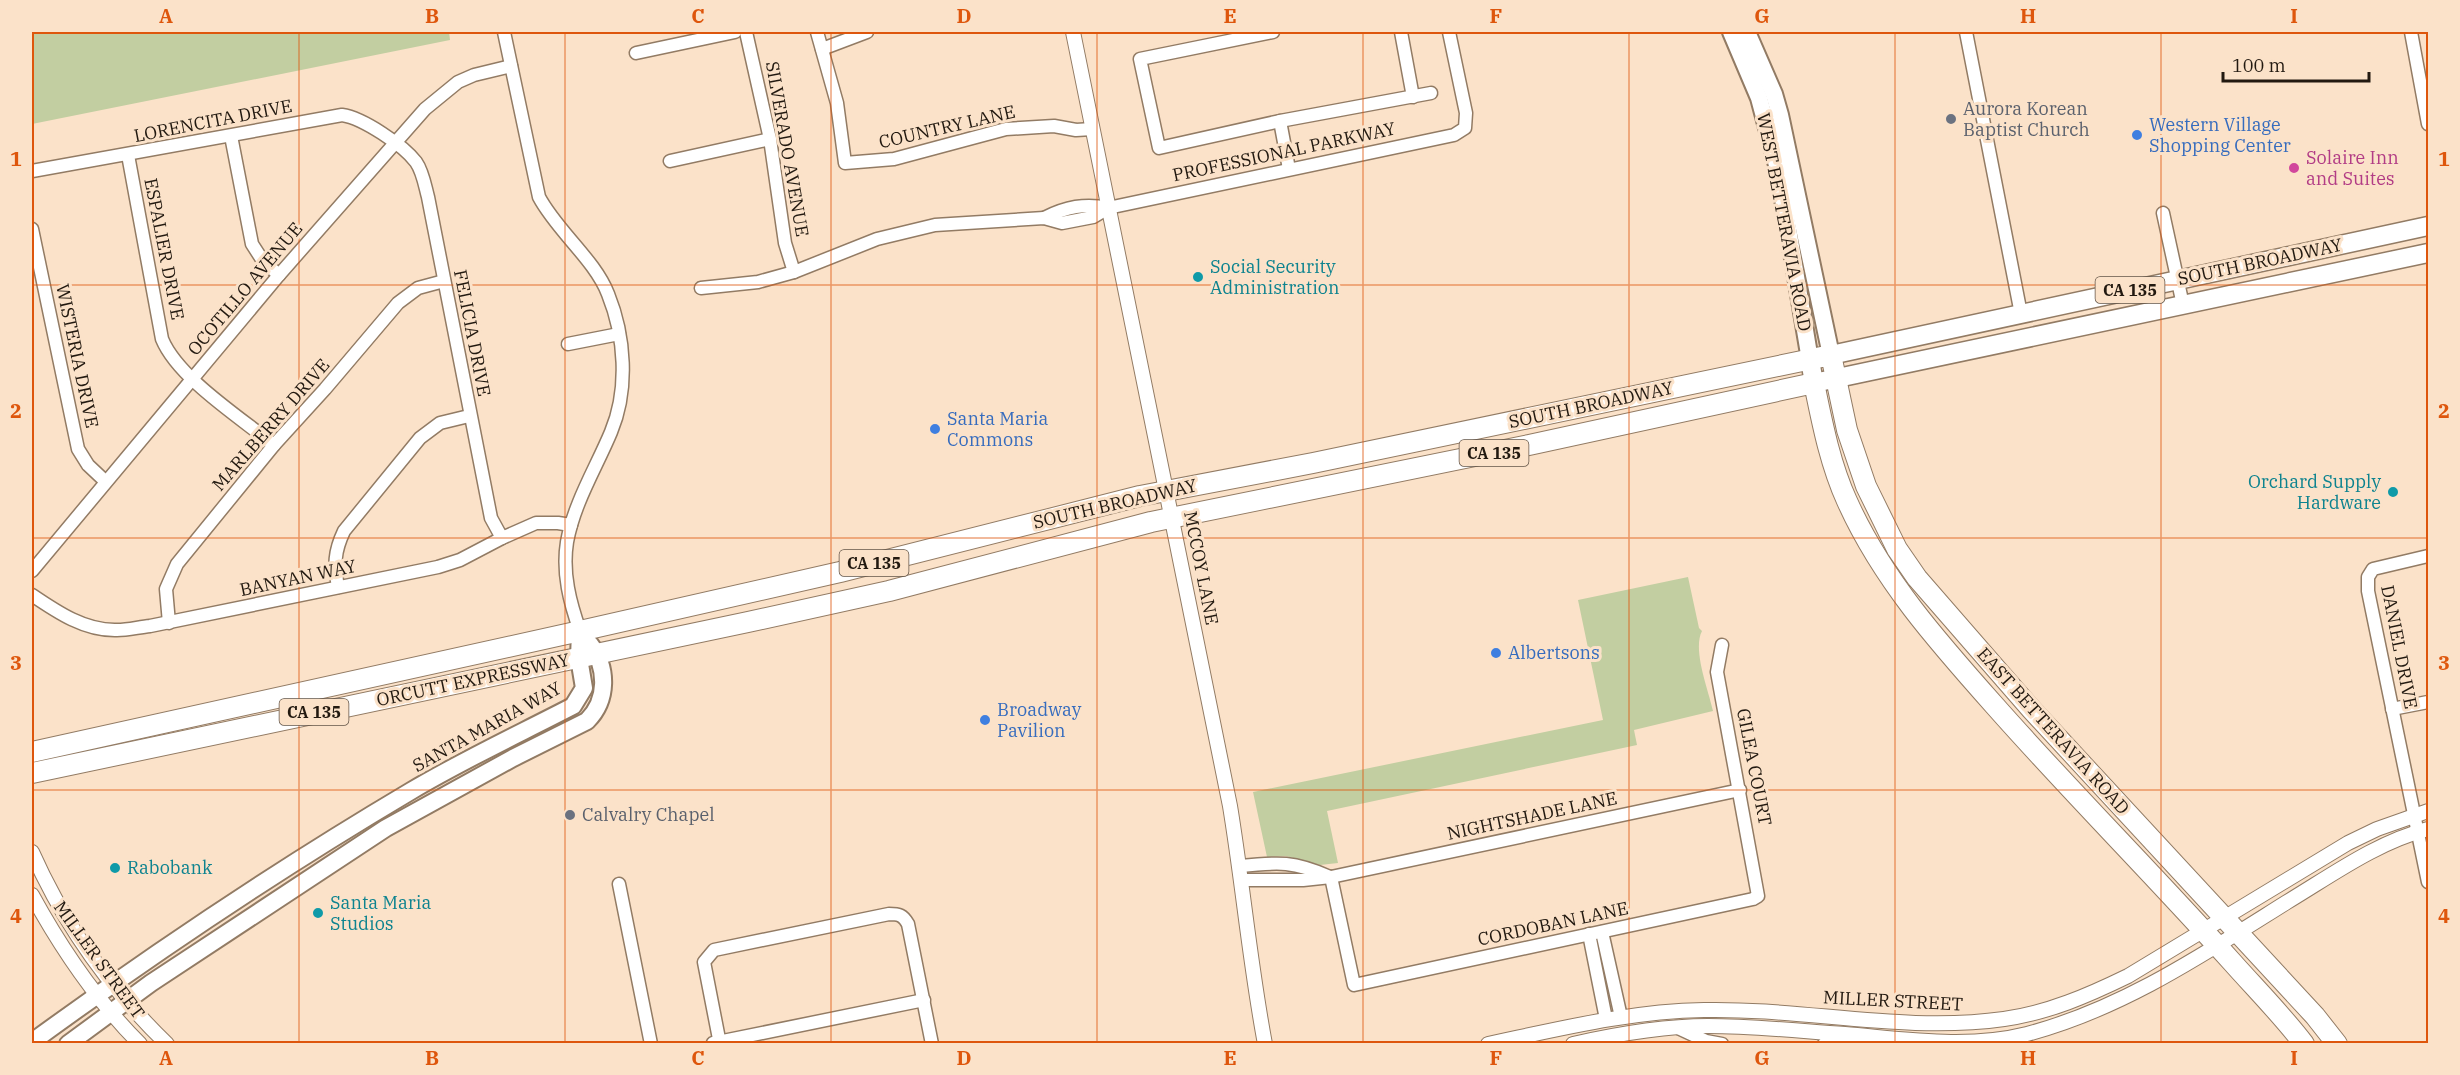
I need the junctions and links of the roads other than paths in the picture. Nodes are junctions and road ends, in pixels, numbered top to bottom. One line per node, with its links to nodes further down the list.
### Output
1 (504, 32): 16 (street)
2 (735, 32): 15 (street)
3 (746, 32): 24 (street, SILVERADO AVENUE)
4 (817, 32): 14 (street)
5 (867, 32): 14 (street)
6 (1073, 32): 22 (street, MCCOY LANE)
7 (1274, 32): 20 (street)
8 (1401, 32): 19 (street)
9 (1449, 32): 28 (street, PROFESSIONAL PARKWAY)
10 (1731, 32): 47 (main road, WEST BETTERAVIA ROAD)
11 (1747, 32): 46 (main road, WEST BETTERAVIA ROAD)
12 (1966, 32): 42 (street)
13 (2411, 32): 17 (street)
14 (822, 49): 22 (street, COUNTRY LANE)
15 (636, 53)
16 (511, 66): 25 (street, OCOTILLO AVENUE); 43 (street)
17 (2425, 87): 21 (street)
18 (1431, 93): 19 (street)
19 (1413, 97): 20 (street)
20 (1280, 121): 28 (street)
21 (2428, 124)
22 (1092, 129): 30 (street, MCCOY LANE)
23 (231, 136): 25 (street, LORENCITA DRIVE); 26 (street, LORENCITA DRIVE); 36 (street)
24 (770, 139): 27 (street); 35 (street, SILVERADO AVENUE)
25 (394, 144): 36 (street, OCOTILLO AVENUE); 38 (street, FELICIA DRIVE)
26 (128, 155): 29 (street, LORENCITA DRIVE); 49 (street, ESPALIER DRIVE)
27 (670, 161)
28 (1289, 170): 30 (street, PROFESSIONAL PARKWAY)
29 (32, 171)
30 (1108, 208): 35 (street, PROFESSIONAL PARKWAY); 56 (street, MCCOY LANE)
31 (2163, 213): 37 (street)
32 (2428, 226): 37 (main road, SOUTH BROADWAY / CA 135)
33 (32, 229): 55 (street, WISTERIA DRIVE)
34 (2428, 253): 41 (main road, SOUTH BROADWAY / CA 135)
35 (794, 272): 40 (street, PROFESSIONAL PARKWAY)
36 (279, 275): 49 (street, OCOTILLO AVENUE)
37 (2177, 279): 39 (main road, SOUTH BROADWAY / CA 135); 41 (street)
38 (444, 280): 51 (street, FELICIA DRIVE); 53 (street, MARLBERRY DRIVE)
39 (2145, 286): 42 (main road, SOUTH BROADWAY / CA 135); 44 (main road)
40 (701, 288)
41 (2183, 305): 44 (main road, SOUTH BROADWAY / CA 135)
42 (2021, 314): 46 (main road, SOUTH BROADWAY / CA 135)
43 (619, 334): 45 (street); 58 (street)
44 (2026, 339): 48 (main road, SOUTH BROADWAY / CA 135)
45 (568, 344)
46 (1831, 355): 47 (highway, SOUTH BROADWAY / CA 135); 48 (highway, WEST BETTERAVIA ROAD)
47 (1810, 360): 50 (main road, WEST BETTERAVIA ROAD); 52 (highway, SOUTH BROADWAY / CA 135)
48 (1835, 378): 50 (main road, SOUTH BROADWAY / CA 135); 70 (highway, EAST BETTERAVIA ROAD)
49 (192, 379): 53 (street, ESPALIER DRIVE); 55 (street, OCOTILLO AVENUE)
50 (1814, 383): 54 (highway, SOUTH BROADWAY / CA 135); 72 (highway, EAST BETTERAVIA ROAD)
51 (469, 416): 59 (street, FELICIA DRIVE); 62 (street)
52 (1404, 443): 54 (highway); 56 (highway, SOUTH BROADWAY / CA 135)
53 (274, 444): 64 (street, MARLBERRY DRIVE)
54 (1408, 470): 57 (highway, SOUTH BROADWAY / CA 135)
55 (105, 481): 61 (street, OCOTILLO AVENUE)
56 (1167, 490): 57 (street, MCCOY LANE); 65 (highway, SOUTH BROADWAY / CA 135)
57 (1172, 518): 67 (highway, SOUTH BROADWAY / CA 135); 79 (street, MCCOY LANE)
58 (571, 525): 59 (street, BANYAN WAY); 65 (street)
59 (502, 538): 62 (street, BANYAN WAY)
60 (2428, 556): 69 (street, DANIEL DRIVE)
61 (32, 571)
62 (338, 587): 64 (street, BANYAN WAY)
63 (32, 595): 64 (street, BANYAN WAY)
64 (169, 623)
65 (580, 632): 67 (main road, SANTA MARIA WAY); 71 (highway, ORCUTT EXPRESSWAY / CA 135)
66 (1722, 645): 74 (street, GILEA COURT)
67 (588, 656): 73 (highway, ORCUTT EXPRESSWAY / CA 135); 90 (main road, SANTA MARIA WAY); 94 (main road)
68 (2428, 702): 69 (street)
69 (2392, 709): 76 (street, DANIEL DRIVE)
70 (2056, 736): 72 (highway); 85 (highway, EAST BETTERAVIA ROAD)
71 (32, 752)
72 (2038, 753): 86 (highway, EAST BETTERAVIA ROAD)
73 (32, 773)
74 (1740, 790): 80 (street, NIGHTSHADE LANE); 84 (street, GILEA COURT)
75 (2428, 811): 76 (street, MILLER STREET)
76 (2415, 815): 77 (street, DANIEL DRIVE); 85 (street, MILLER STREET)
77 (2423, 831): 81 (street, DANIEL DRIVE); 85 (street, MILLER STREET)
78 (32, 852): 90 (street, MILLER STREET)
79 (1241, 873): 80 (street, NIGHTSHADE LANE); 108 (street, MCCOY LANE)
80 (1331, 877): 88 (street, CORDOBAN LANE)
81 (2428, 882)
82 (619, 884): 106 (street)
83 (32, 895): 91 (street, MILLER STREET)
84 (1758, 896): 87 (street, CORDOBAN LANE)
85 (2232, 925): 86 (street, MILLER STREET); 89 (street, MILLER STREET); 114 (highway, EAST BETTERAVIA ROAD)
86 (2204, 931): 89 (highway, EAST BETTERAVIA ROAD); 92 (street, MILLER STREET)
87 (1602, 932): 88 (street, CORDOBAN LANE); 96 (street)
88 (1589, 934): 97 (street)
89 (2217, 946): 100 (street, MILLER STREET); 113 (highway, EAST BETTERAVIA ROAD)
90 (112, 984): 91 (main road, SANTA MARIA WAY); 94 (street, MILLER STREET)
91 (97, 994): 95 (street, MILLER STREET); 101 (main road, SANTA MARIA WAY)
92 (2090, 994): 96 (street, MILLER STREET); 100 (street)
93 (924, 1000): 102 (street); 102 (street); 107 (street)
94 (127, 1001): 95 (main road); 105 (street, MILLER STREET)
95 (110, 1012): 103 (main road); 104 (street, MILLER STREET)
96 (1621, 1017): 97 (street, MILLER STREET)
97 (1606, 1019): 109 (street, MILLER STREET)
98 (1676, 1027): 99 (street, MILLER STREET); 110 (street, MILLER STREET); 111 (street)
99 (1850, 1035): 100 (street, MILLER STREET); 112 (street, MILLER STREET)
100 (2008, 1041)
101 (32, 1042)
102 (717, 1043)
103 (68, 1044)
104 (140, 1044)
105 (167, 1044)
106 (651, 1044)
107 (932, 1044)
108 (1265, 1044)
109 (1488, 1044)
110 (1573, 1044)
111 (1722, 1044)
112 (1824, 1044)
113 (2304, 1044)
114 (2337, 1044)

